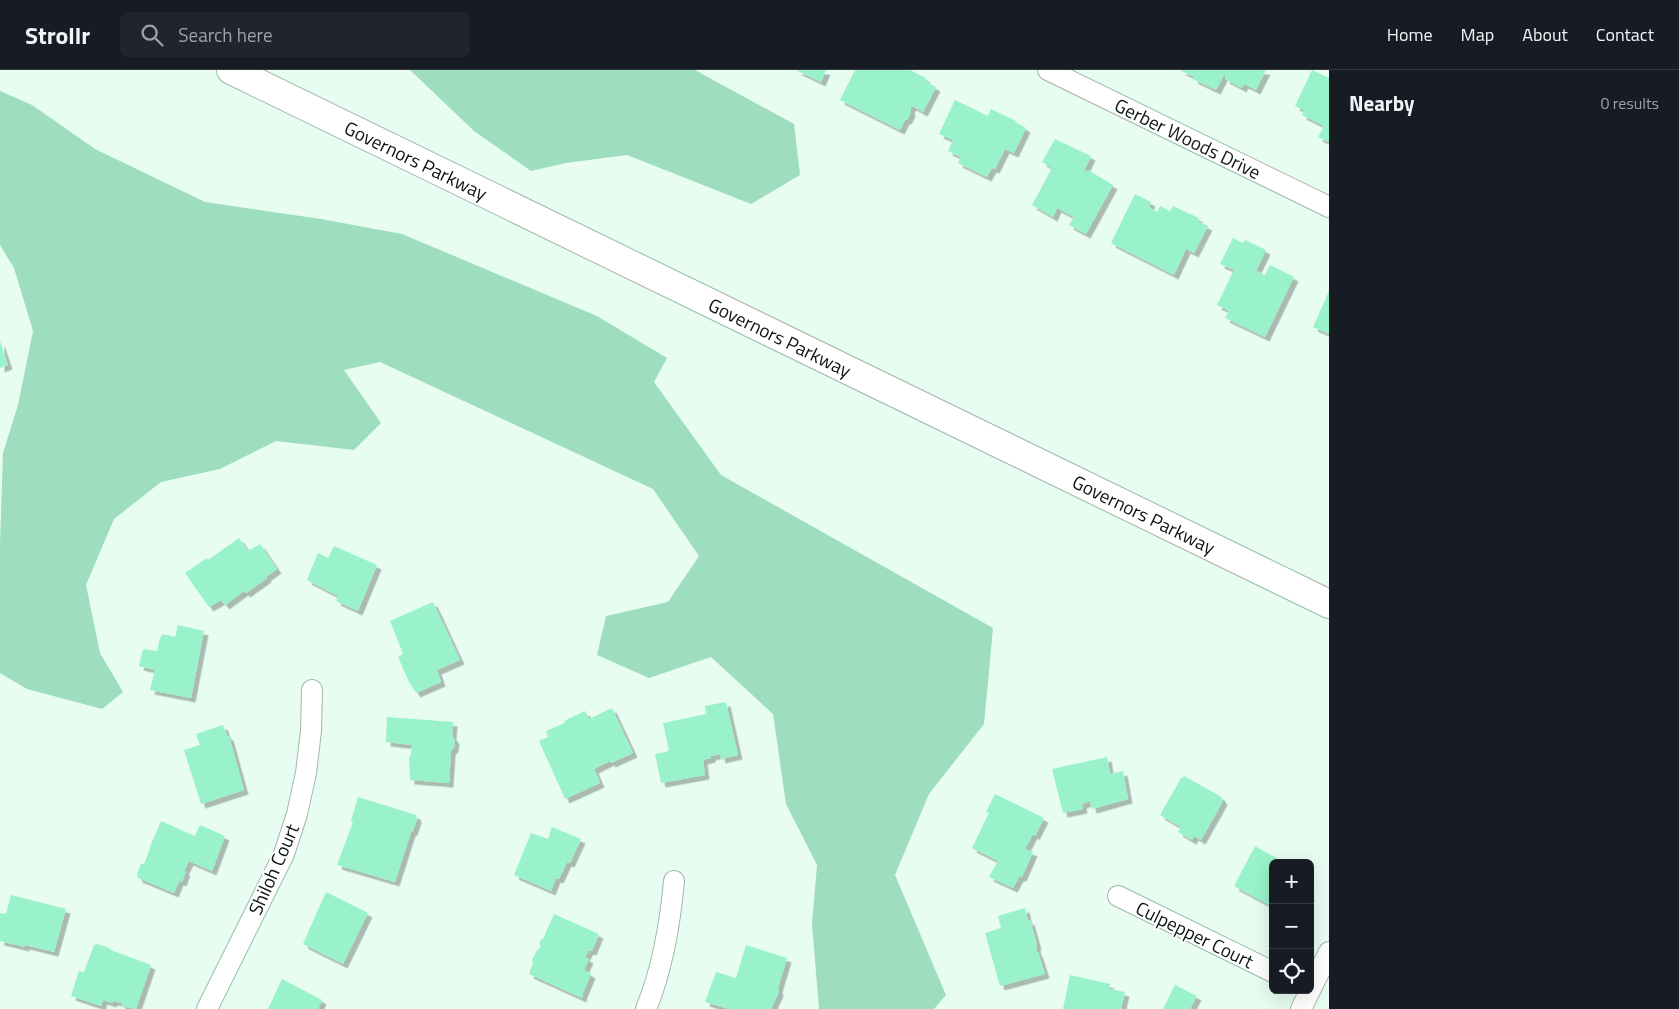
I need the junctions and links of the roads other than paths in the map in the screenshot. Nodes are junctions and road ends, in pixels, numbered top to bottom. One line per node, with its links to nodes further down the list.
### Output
1 (231, 70): 4 (main road, Governors Parkway)
2 (1048, 70): 3 (street, Gerber Woods Drive)
3 (1329, 207)
4 (1329, 604)
5 (312, 690): 12 (street, Shiloh Court)
6 (674, 881): 13 (street)
7 (1118, 896): 9 (street, Culpepper Court)
8 (1329, 952): 10 (street)
9 (1269, 970)
10 (1314, 982)
11 (1308, 994): 14 (street)
12 (207, 1009)
13 (646, 1009)
14 (1301, 1009)

